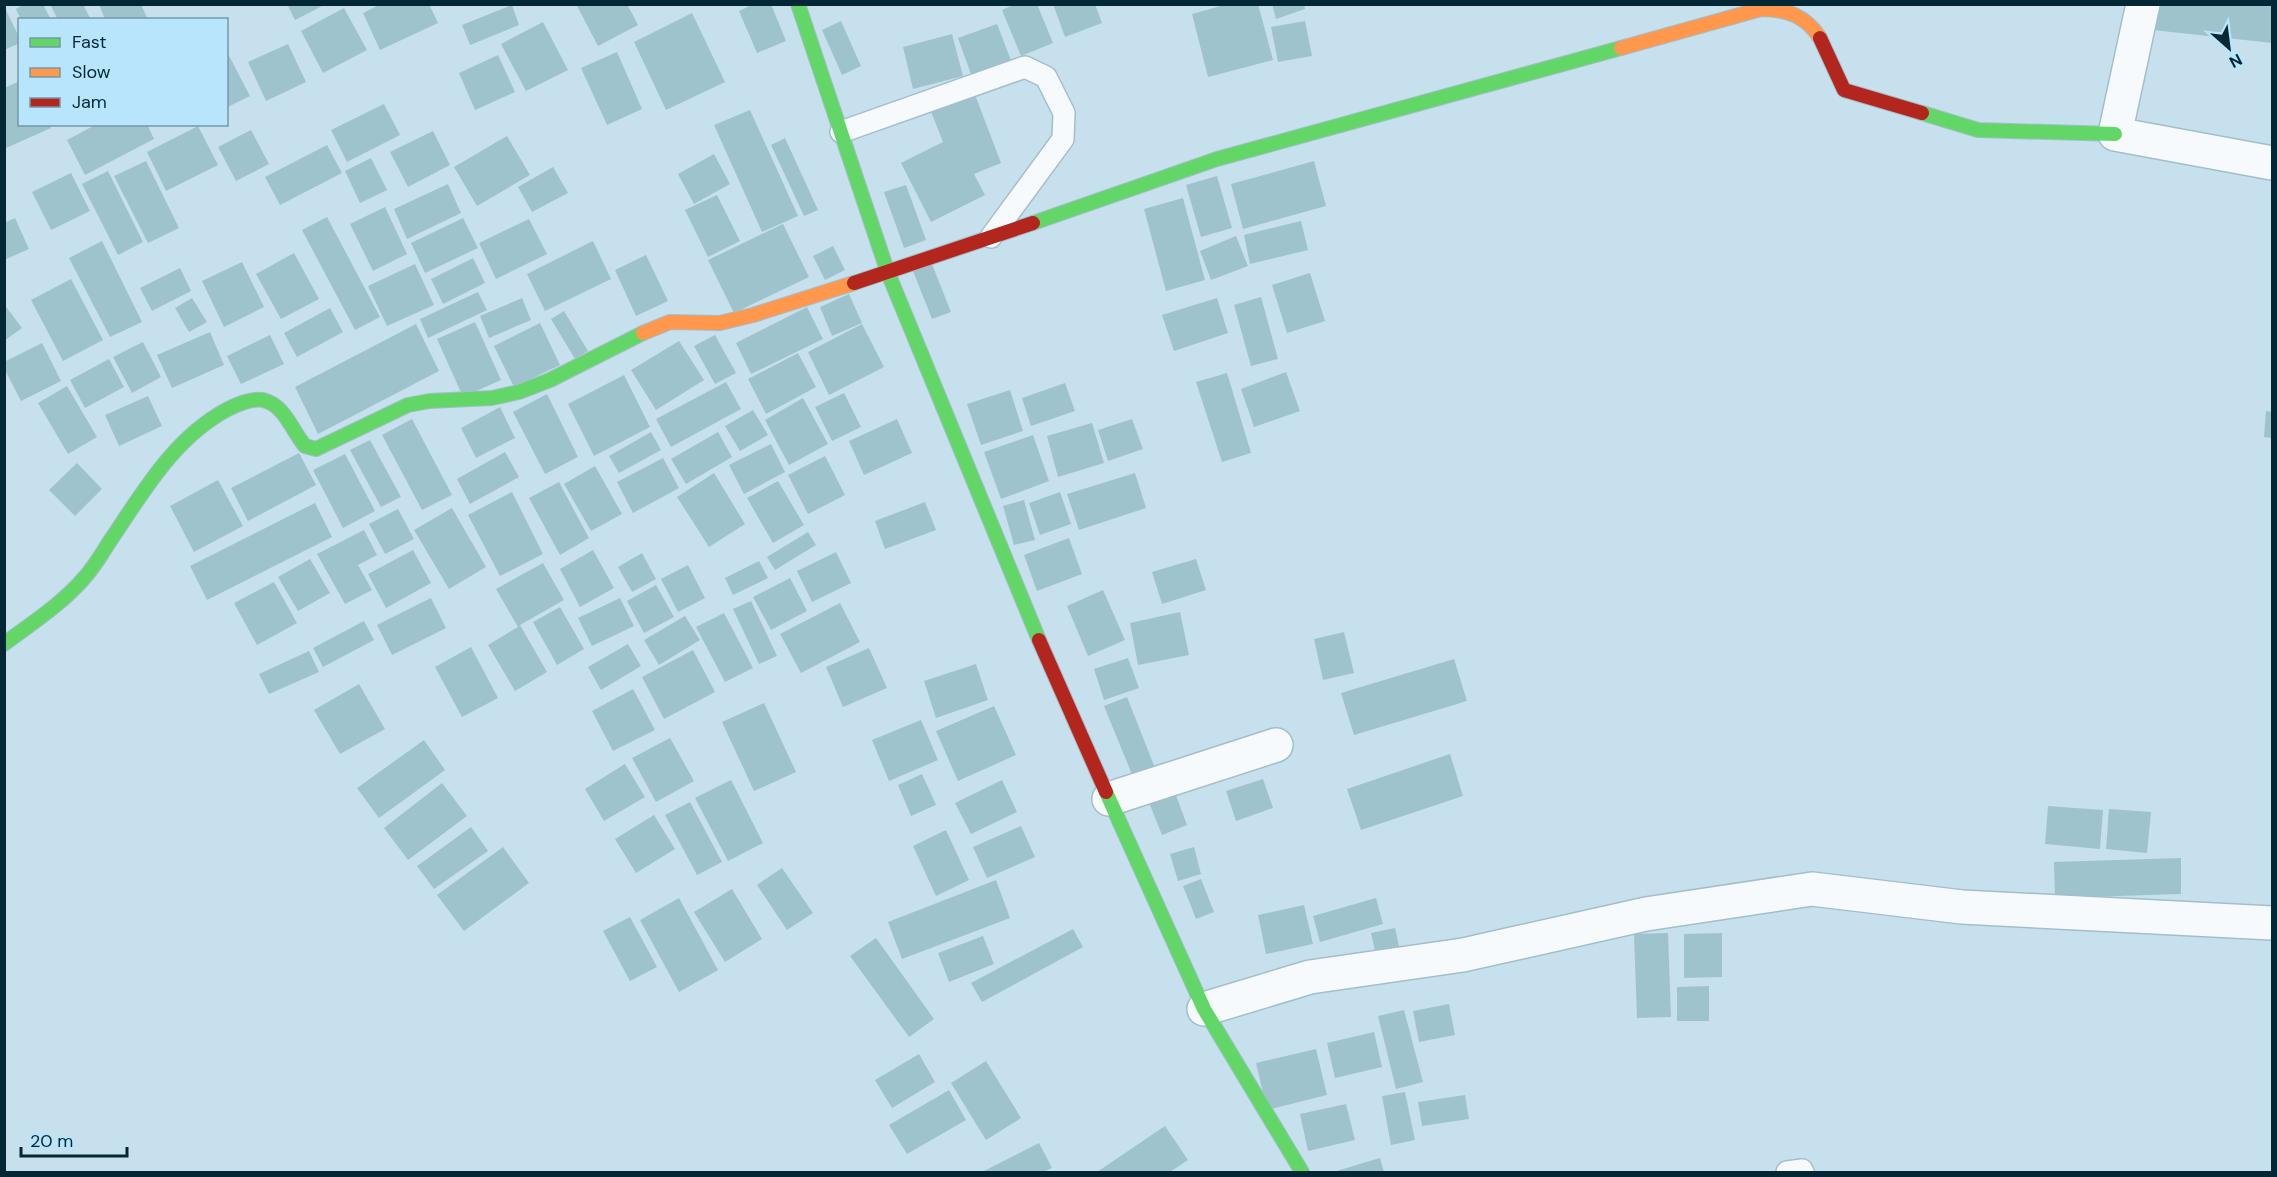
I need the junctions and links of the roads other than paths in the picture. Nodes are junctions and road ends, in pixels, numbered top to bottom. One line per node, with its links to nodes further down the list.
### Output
1 (798, 4): 3 (street)
2 (2143, 4): 4 (street)
3 (841, 132): 6 (lane); 7 (street)
4 (2115, 134): 5 (street); 6 (street)
5 (2272, 163)
6 (990, 237): 7 (street)
7 (888, 273): 8 (street); 10 (street)
8 (4, 644)
9 (1276, 745): 10 (street)
10 (1109, 799): 12 (street)
11 (2272, 923): 12 (street)
12 (1204, 1009): 13 (street)
13 (1302, 1173)
14 (1787, 1173): 15 (lane)
15 (1803, 1173)

